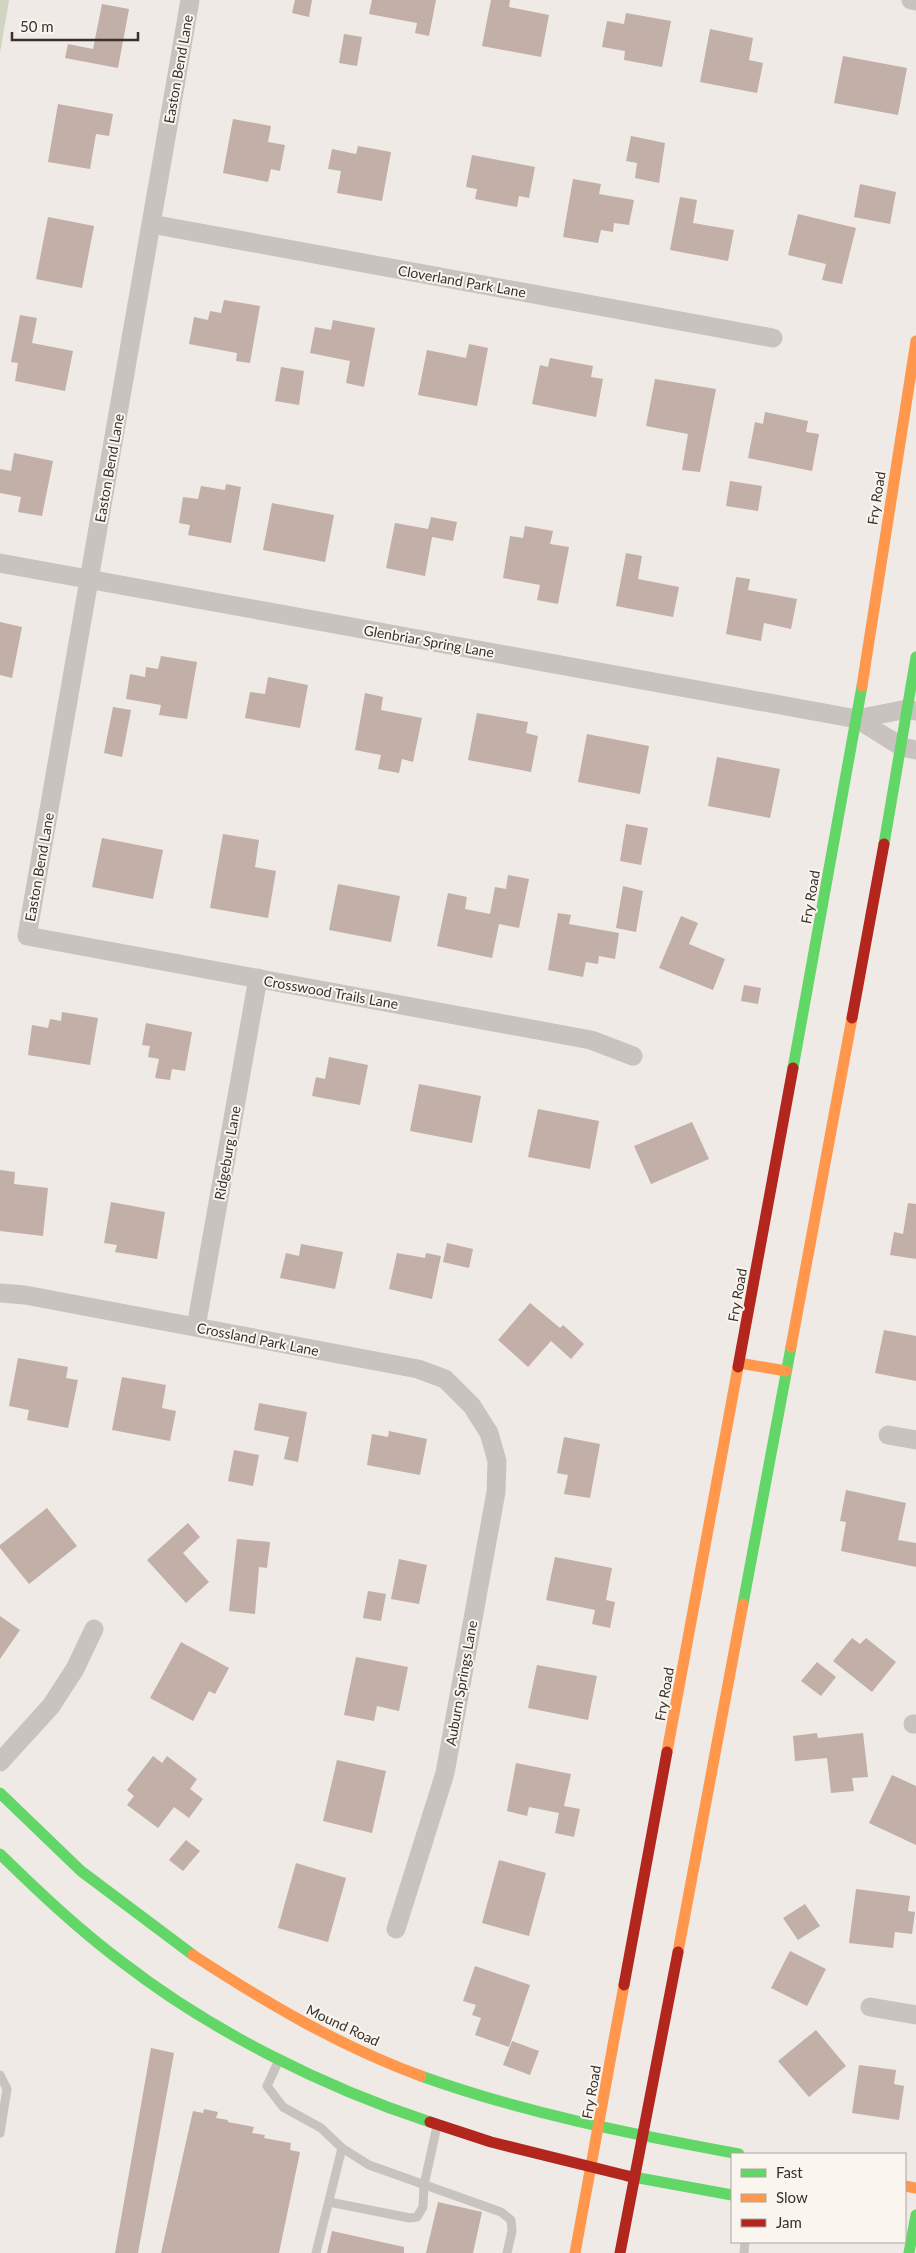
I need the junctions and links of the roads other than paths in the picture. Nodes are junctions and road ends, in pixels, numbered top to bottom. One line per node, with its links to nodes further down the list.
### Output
1 (190, 0): 4 (street, Easton Bend Lane)
2 (910, 0): 3 (street)
3 (916, 1)
4 (151, 224): 5 (street, Cloverland Park Lane); 8 (street, Easton Bend Lane)
5 (773, 338)
6 (916, 341): 11 (main road, Fry Road)
7 (0, 563): 8 (street, Glenbriar Spring Lane)
8 (89, 579): 11 (street, Glenbriar Spring Lane); 13 (street, Easton Bend Lane)
9 (916, 657): 10 (main road)
10 (911, 710): 11 (street); 12 (main road)
11 (858, 719): 12 (street); 18 (main road, Fry Road)
12 (909, 748): 19 (main road)
13 (27, 936): 14 (street, Crosswood Trails Lane)
14 (258, 978): 15 (street, Crosswood Trails Lane); 17 (street, Ridgeburg Lane)
15 (632, 1056)
16 (0, 1293): 17 (street, Crossland Park Lane)
17 (196, 1327): 20 (street, Crossland Park Lane)
18 (740, 1363): 19 (main road); 33 (main road, Fry Road)
19 (786, 1371): 35 (main road)
20 (490, 1433): 27 (street, Auburn Springs Lane)
21 (888, 1435): 22 (street)
22 (916, 1440)
23 (94, 1628): 24 (street)
24 (0, 1762)
25 (0, 1792): 33 (main road, Mound Road)
26 (0, 1854): 30 (main road)
27 (396, 1929)
28 (870, 2007): 29 (street)
29 (916, 2015)
30 (282, 2056): 32 (main road); 36 (lane)
31 (0, 2075): 34 (lane)
32 (437, 2124): 38 (main road); 40 (lane)
33 (600, 2127): 35 (main road, Mound Road); 38 (main road, Fry Road)
34 (0, 2133)
35 (644, 2136): 37 (main road, Mound Road); 39 (main road)
36 (342, 2148): 40 (lane); 42 (lane)
37 (734, 2153)
38 (592, 2168): 39 (main road); 47 (main road, Fry Road)
39 (636, 2177): 41 (main road); 48 (main road)
40 (424, 2185): 42 (lane); 46 (lane)
41 (731, 2198)
42 (329, 2202): 45 (lane)
43 (916, 2215): 44 (main road)
44 (911, 2229): 49 (main road)
45 (316, 2253)
46 (507, 2253)
47 (576, 2253)
48 (620, 2253)
49 (909, 2253)

